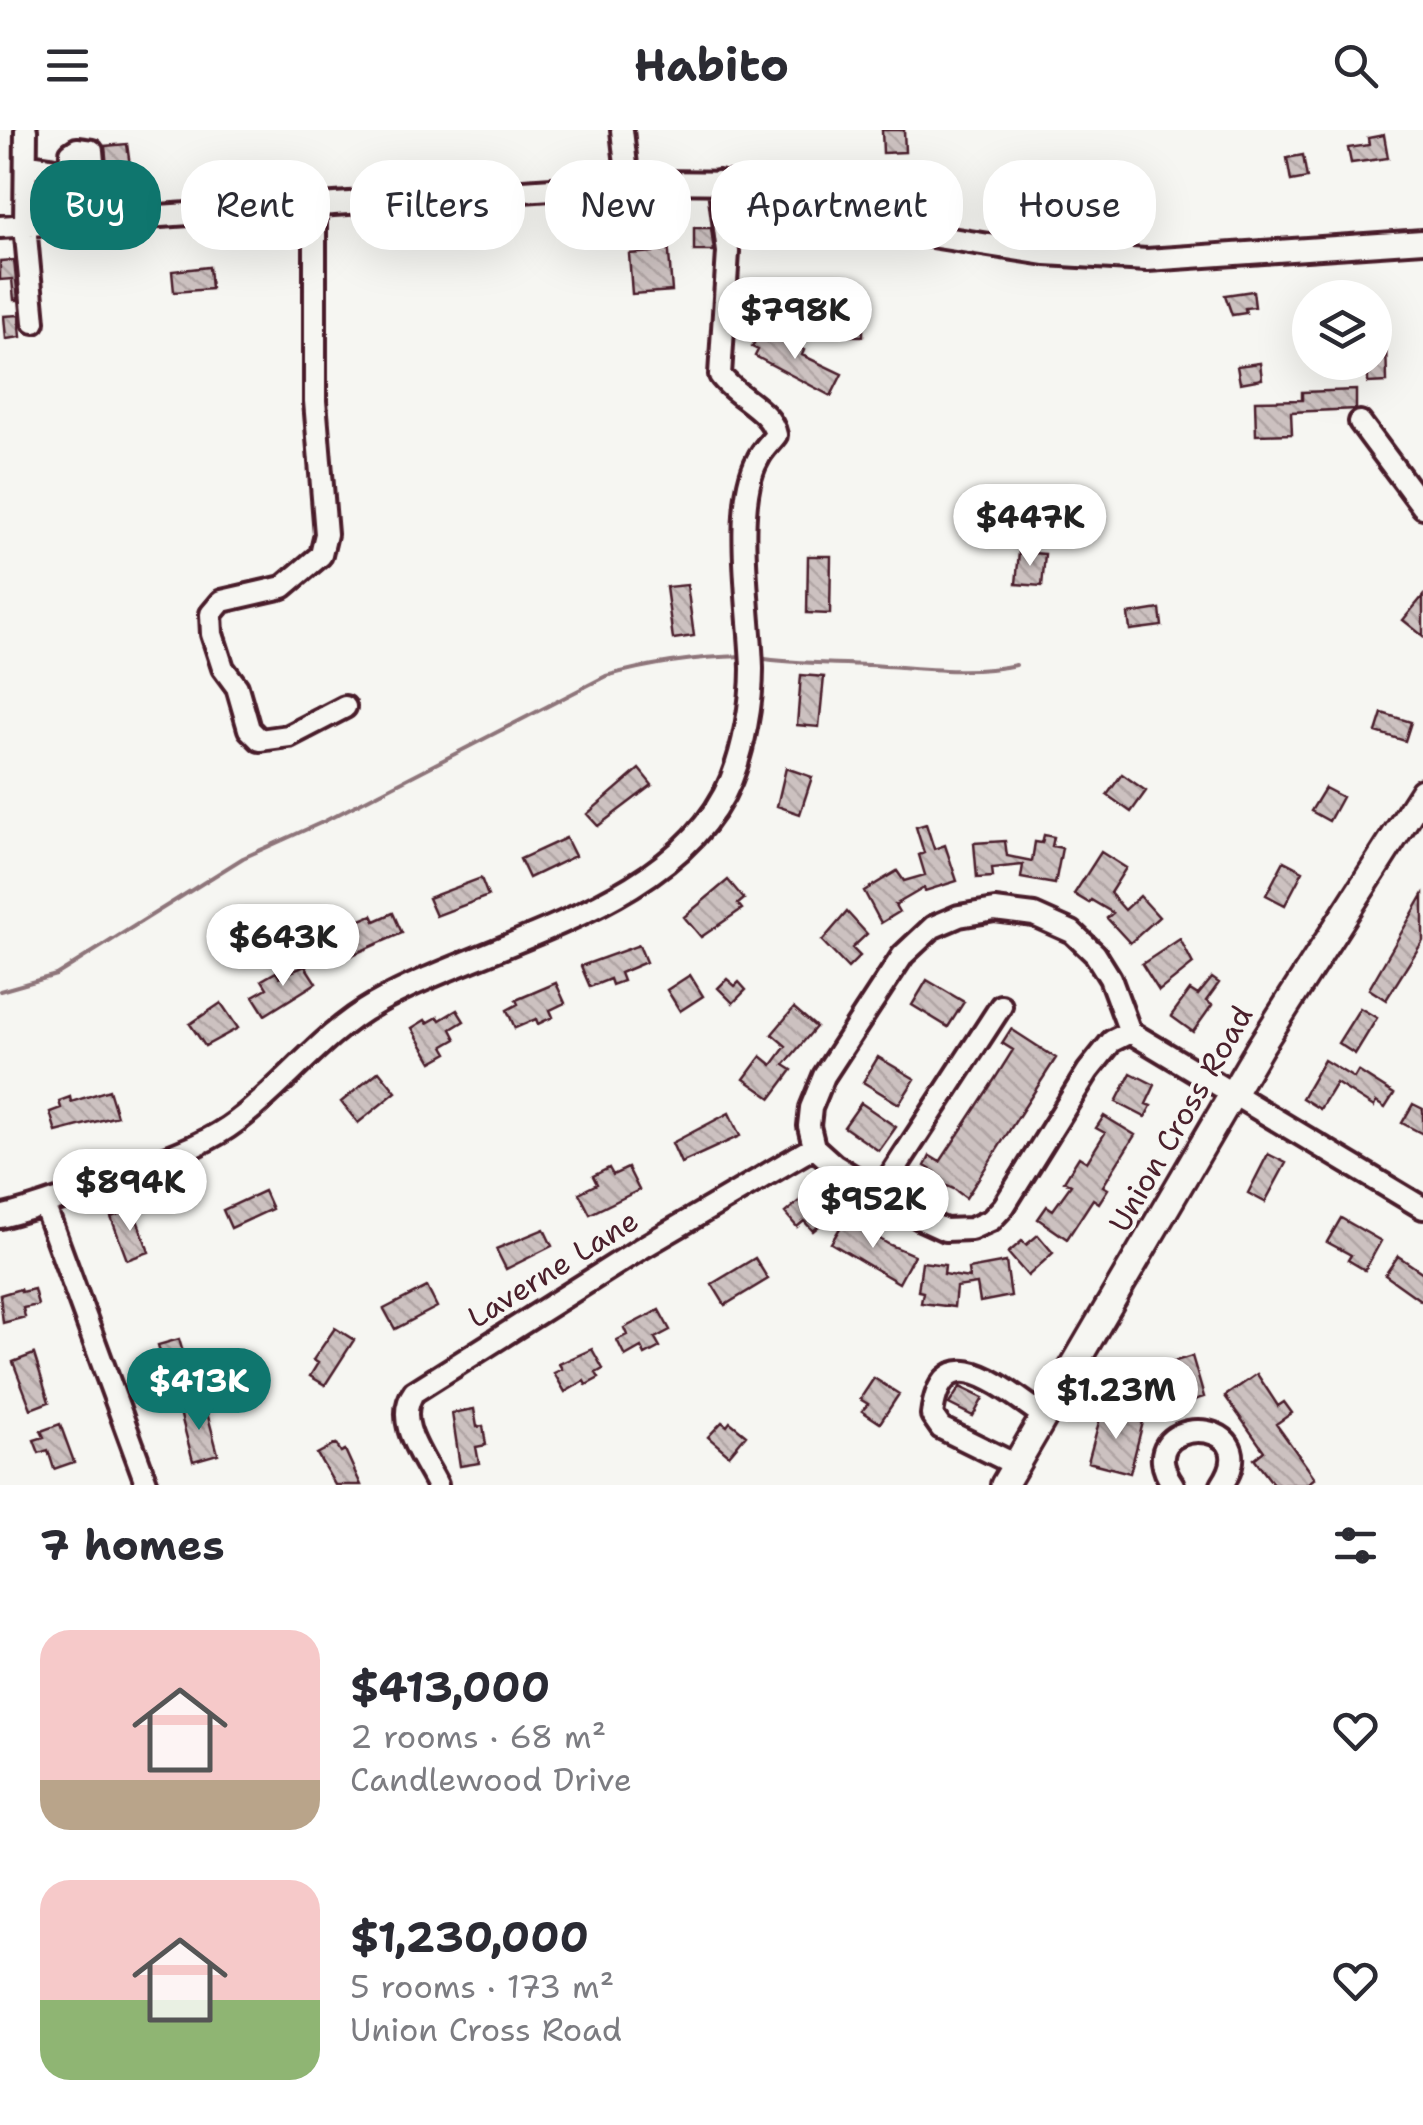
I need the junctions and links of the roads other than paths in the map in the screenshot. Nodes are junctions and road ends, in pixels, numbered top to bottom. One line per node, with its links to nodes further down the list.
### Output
1 (26, 130): 6 (street)
2 (622, 130): 5 (street)
3 (71, 160): 4 (street)
4 (93, 160)
5 (625, 160)
6 (26, 165): 7 (street); 10 (street)
7 (30, 165)
8 (545, 190): 9 (street)
9 (330, 204)
10 (25, 226): 11 (street); 12 (street); 17 (street)
11 (30, 226)
12 (0, 227)
13 (963, 241): 14 (street)
14 (1423, 241)
15 (315, 250): 20 (street)
16 (728, 250): 27 (street)
17 (34, 322)
18 (1360, 422): 19 (street)
19 (1423, 507)
20 (345, 708)
21 (1423, 792): 24 (main road, Union Cross Road)
22 (1001, 1006): 26 (street)
23 (1130, 1032): 24 (street); 25 (street); 26 (street)
24 (1234, 1092): 28 (street); 30 (main road, Union Cross Road)
25 (814, 1147): 26 (street); 33 (street, Laverne Lane)
26 (880, 1192)
27 (45, 1207): 29 (street); 32 (street)
28 (1423, 1208)
29 (0, 1217)
30 (1044, 1416): 31 (main road, Union Cross Road); 31 (street)
31 (1010, 1475)
32 (148, 1485)
33 (437, 1485)
34 (1173, 1485): 35 (street)
35 (1222, 1485)

